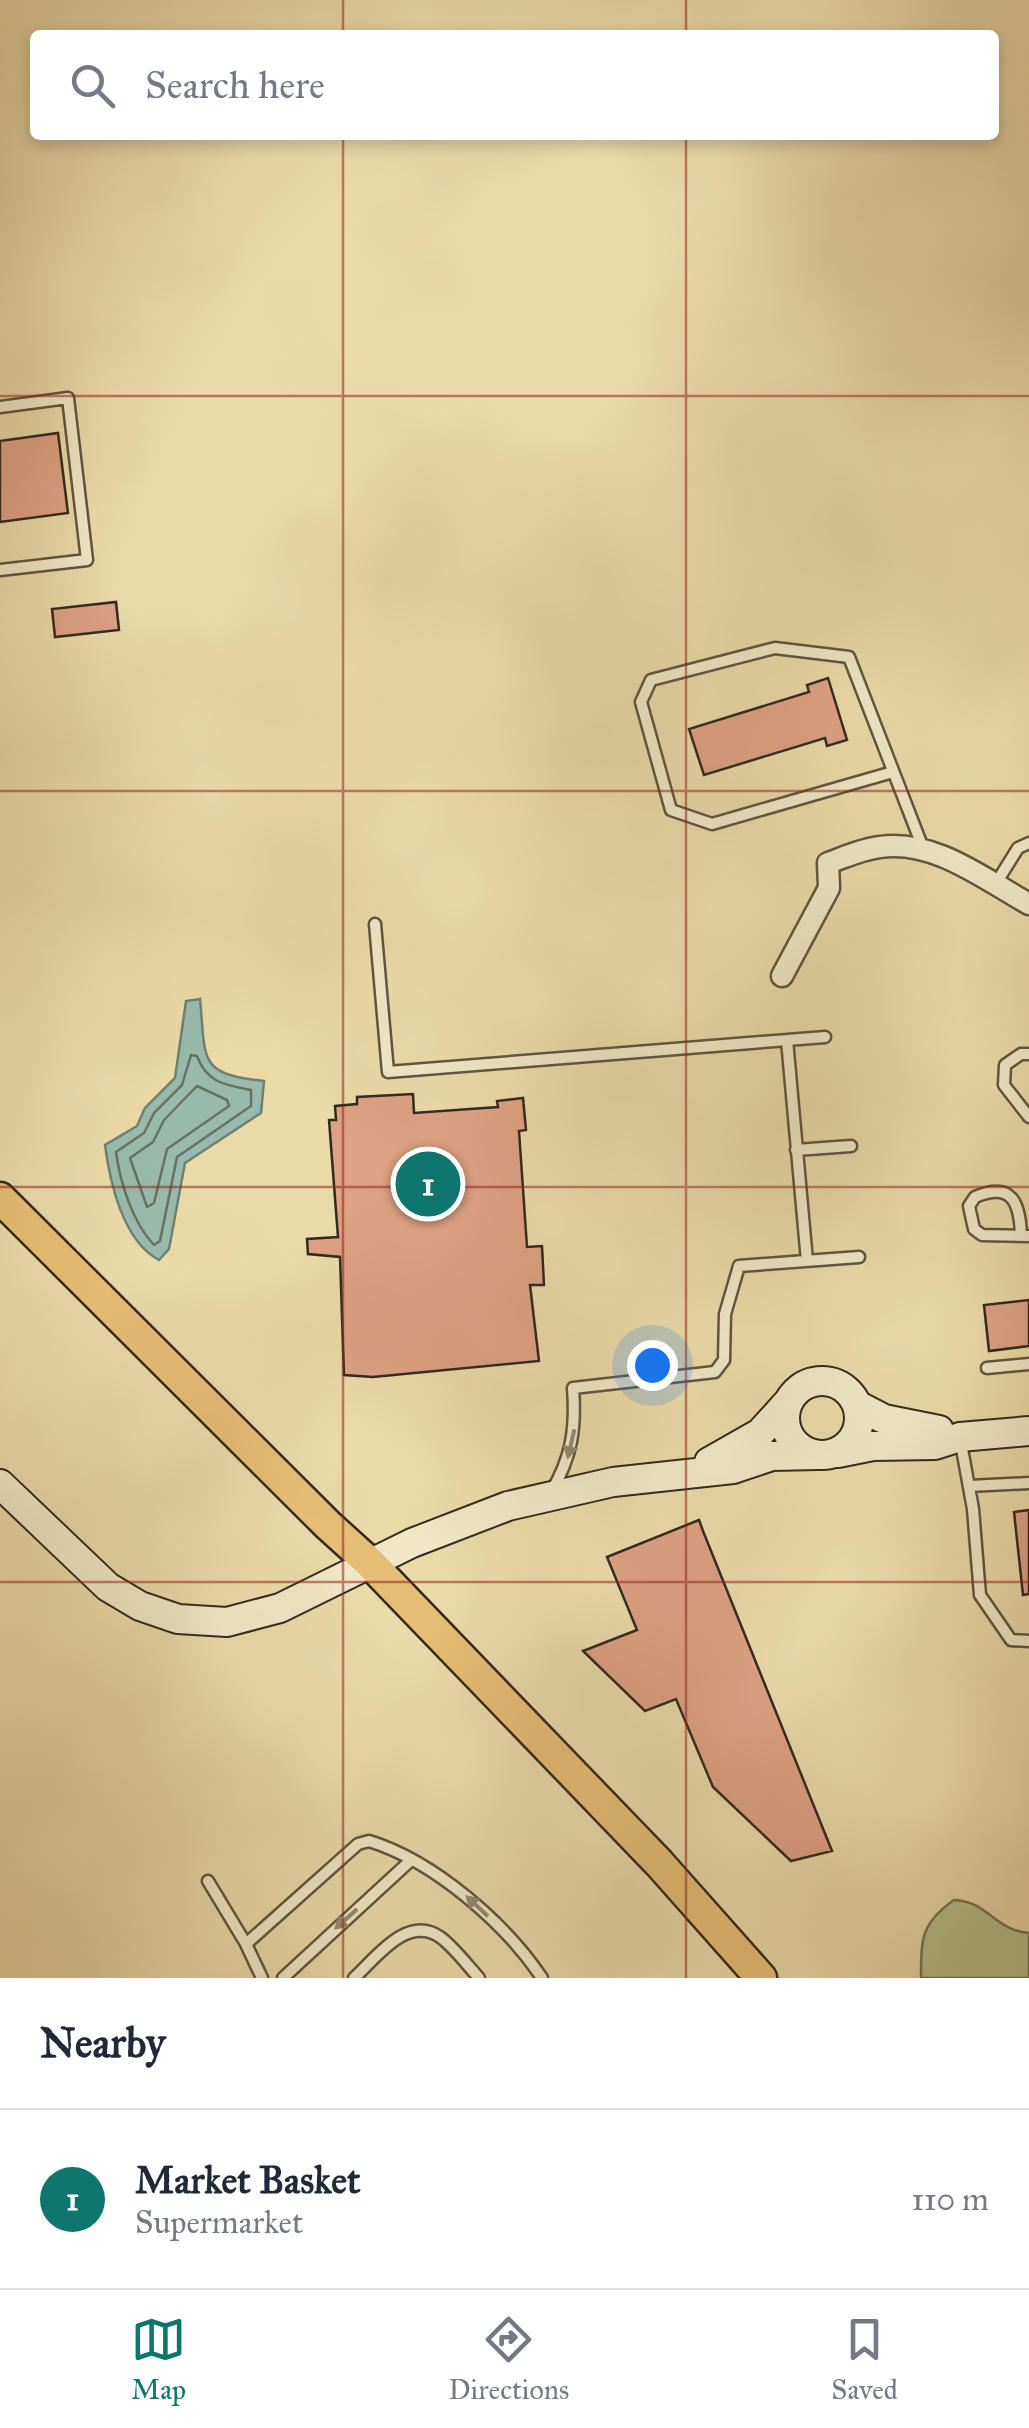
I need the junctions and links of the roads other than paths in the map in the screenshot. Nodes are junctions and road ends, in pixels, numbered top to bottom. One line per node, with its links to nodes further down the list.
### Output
1 (0, 408): 2 (lane)
2 (0, 570)
3 (893, 772): 3 (lane); 5 (lane)
4 (1029, 844): 6 (lane)
5 (924, 849): 6 (street); 9 (street)
6 (995, 886): 7 (street)
7 (1029, 904)
8 (375, 924): 11 (lane)
9 (782, 976)
10 (825, 1037): 11 (lane)
11 (787, 1040): 15 (lane)
12 (1029, 1054): 13 (lane)
13 (1029, 1117)
14 (851, 1146): 15 (lane)
15 (796, 1150): 19 (lane)
16 (0, 1198): 32 (main road)
17 (1025, 1236): 17 (lane)
18 (858, 1258): 19 (lane)
19 (806, 1261): 31 (lane, one-way to 31)
20 (1029, 1364): 21 (lane)
21 (986, 1368)
22 (790, 1399): 23 (street); 26 (street); 27 (street)
23 (857, 1405): 25 (street); 26 (street)
24 (1029, 1431): 25 (street)
25 (960, 1437): 26 (street); 30 (lane)
26 (824, 1455): 27 (street)
27 (685, 1473): 31 (street)
28 (1029, 1482): 30 (lane)
29 (0, 1484): 32 (street)
30 (969, 1486): 33 (lane)
31 (549, 1495): 32 (street)
32 (370, 1562): 42 (main road)
33 (1029, 1641)
34 (410, 1861): 36 (lane); 38 (lane, one-way to 38); 41 (lane, one-way to 34)
35 (208, 1882): 36 (lane)
36 (246, 1944): 37 (lane)
37 (262, 1978)
38 (284, 1978)
39 (354, 1978): 40 (lane)
40 (479, 1978)
41 (542, 1978)
42 (762, 1978)

